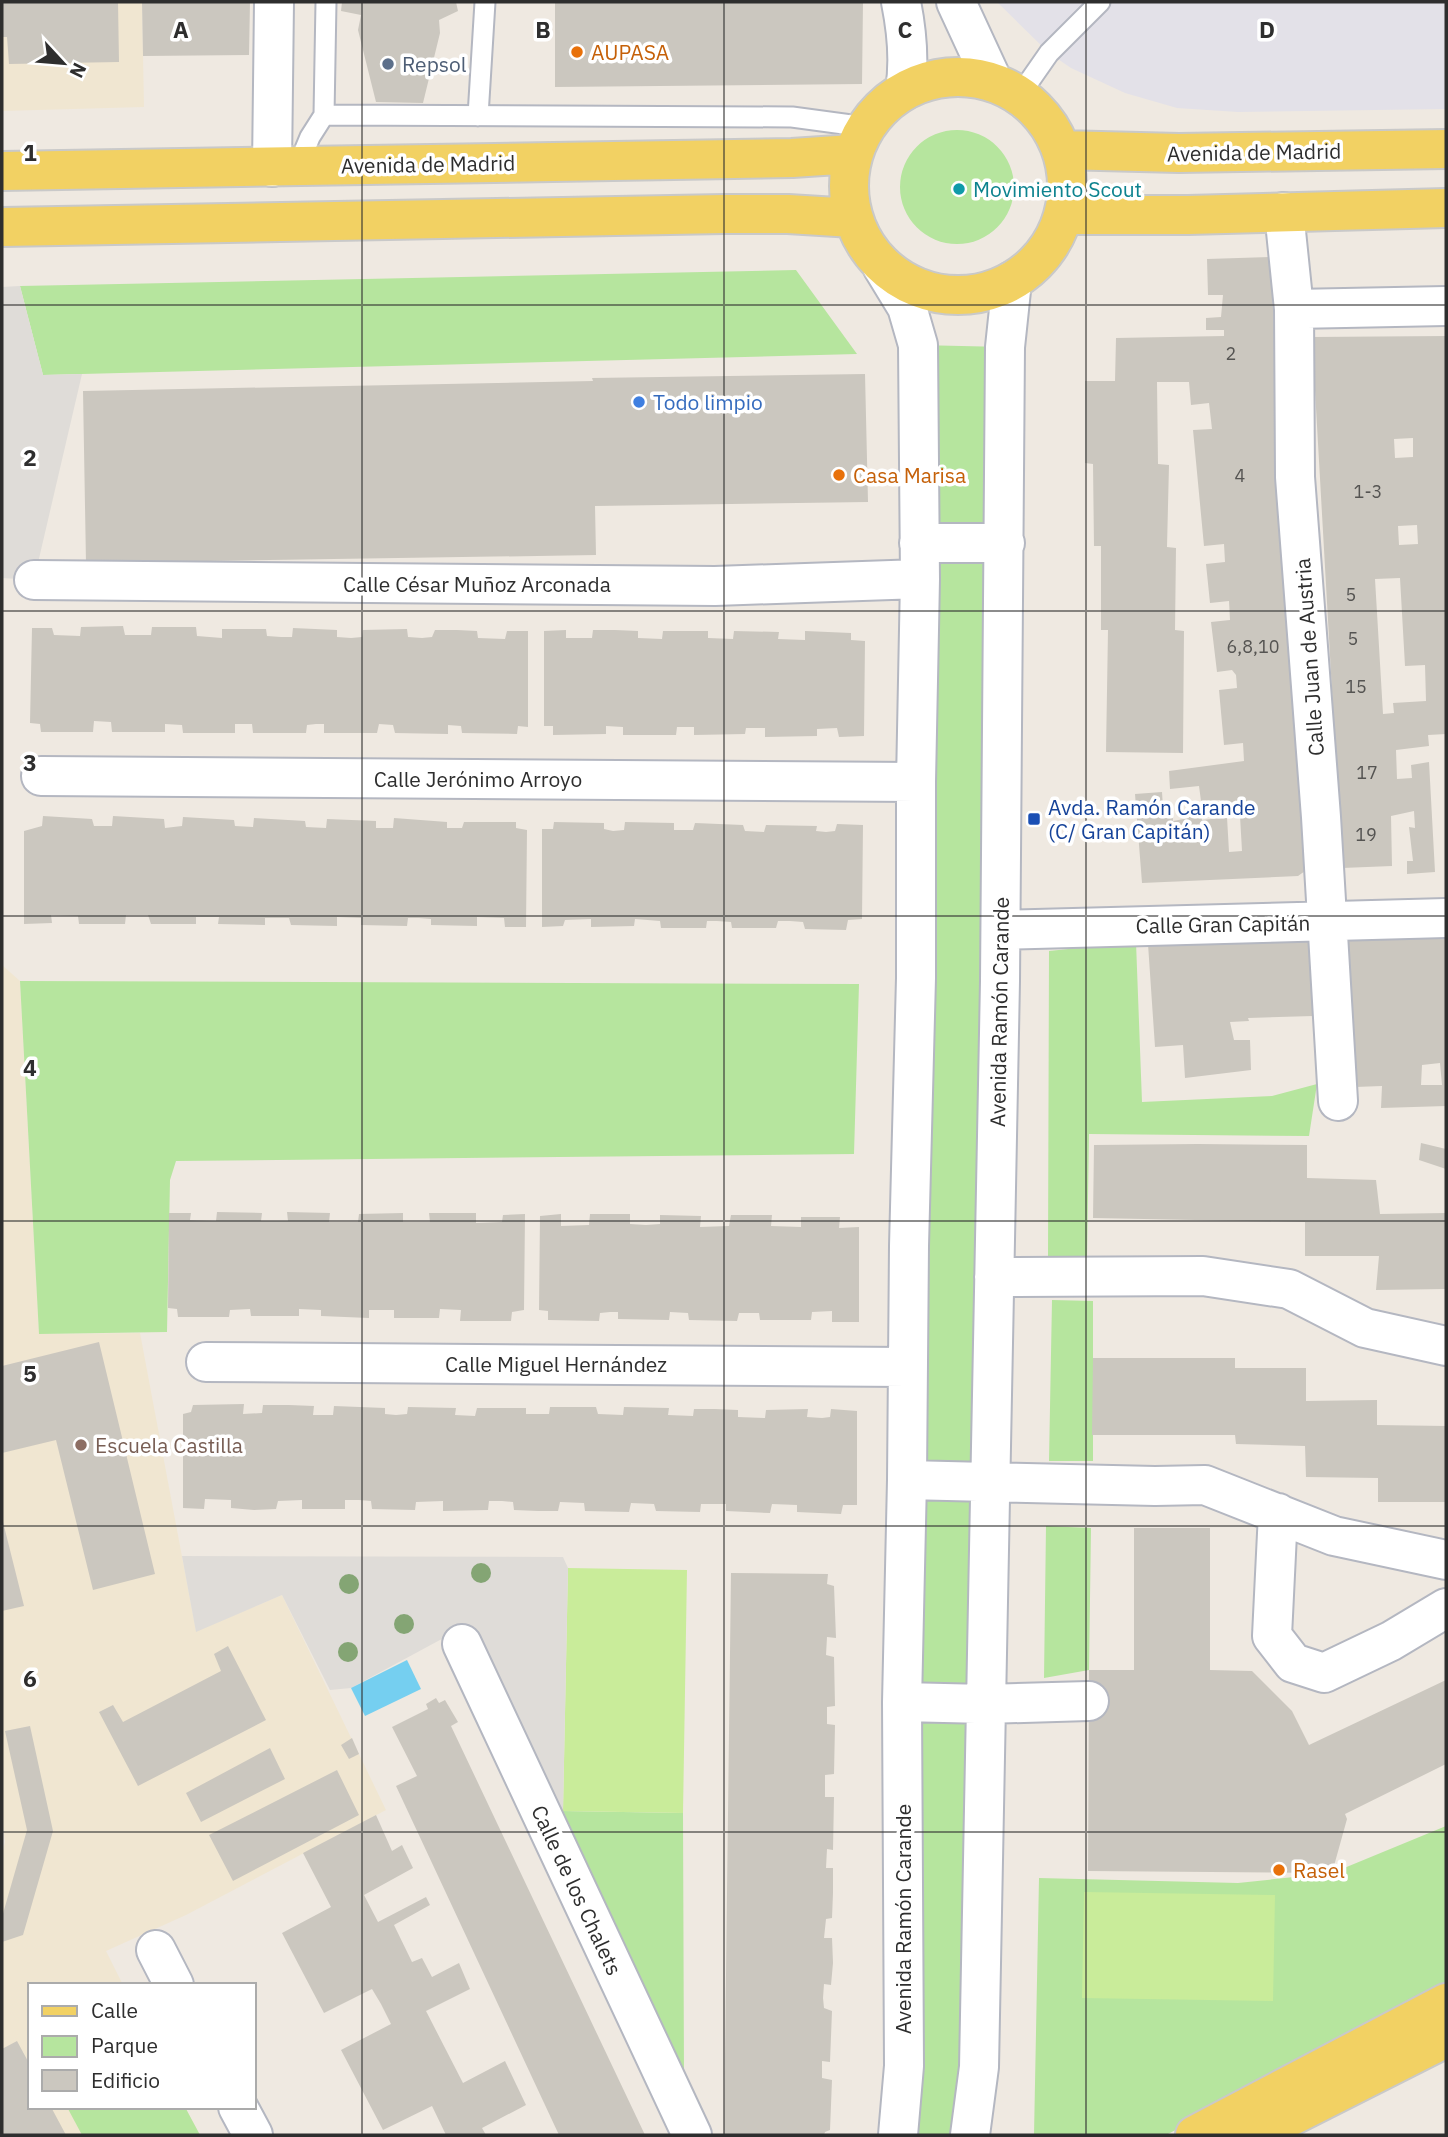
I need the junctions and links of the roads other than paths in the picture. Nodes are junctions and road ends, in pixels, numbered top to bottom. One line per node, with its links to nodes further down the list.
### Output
1 (274, 2): 14 (street)
2 (326, 2): 9 (lane)
3 (485, 2): 10 (lane)
4 (901, 2): 8 (street)
5 (956, 2): 7 (street)
6 (1100, 2): 7 (lane)
7 (1006, 89): 8 (main road); 13 (main road)
8 (905, 90): 11 (main road)
9 (324, 116): 10 (lane); 14 (lane)
10 (478, 116): 11 (lane)
11 (859, 140): 14 (main road, Avenida de Madrid); 19 (main road)
12 (1446, 149): 13 (main road, Avenida de Madrid)
13 (1061, 150): 18 (main road)
14 (285, 166): 15 (main road, Avenida de Madrid)
15 (2, 171)
16 (1446, 208): 17 (main road)
17 (1284, 212): 18 (main road); 24 (street, Calle Juan de Austria)
18 (1063, 215): 22 (main road)
19 (853, 218): 20 (main road); 21 (main road)
20 (2, 227)
21 (882, 266): 22 (main road); 26 (street, Avenida Ramón Carande)
22 (1012, 281): 25 (street, Avenida Ramón Carande)
23 (1446, 306): 24 (street)
24 (1294, 309): 31 (street, Calle Juan de Austria)
25 (1005, 543): 26 (street); 32 (street, Avenida Ramón Carande)
26 (920, 561): 27 (street, Calle César Muñoz Arconada); 29 (street, Avenida Ramón Carande)
27 (34, 580)
28 (41, 776): 29 (street, Calle Jerónimo Arroyo)
29 (916, 782): 37 (street, Avenida Ramón Carande)
30 (1446, 918): 31 (street, Calle Gran Capitán)
31 (1327, 923): 32 (street, Calle Gran Capitán); 33 (street, Calle Juan de Austria)
32 (1001, 930): 34 (street, Avenida Ramón Carande)
33 (1339, 1101)
34 (994, 1277): 35 (street); 39 (street, Avenida Ramón Carande)
35 (1446, 1346)
36 (205, 1362): 37 (street, Calle Miguel Hernández)
37 (906, 1367): 38 (street, Avenida Ramón Carande)
38 (907, 1480): 39 (street); 45 (street, Avenida Ramón Carande)
39 (990, 1481): 40 (street); 46 (street, Avenida Ramón Carande)
40 (1278, 1513): 41 (street); 42 (street)
41 (1446, 1560)
42 (1446, 1608)
43 (462, 1644): 53 (street, Calle de los Chalets)
44 (1089, 1700): 46 (street)
45 (902, 1702): 46 (street); 54 (street, Avenida Ramón Carande)
46 (986, 1704): 55 (street, Avenida Ramón Carande)
47 (156, 1950): 48 (street)
48 (173, 1983)
49 (1446, 2003): 56 (main road)
50 (1446, 2038): 57 (main road)
51 (239, 2109): 52 (street)
52 (253, 2135)
53 (692, 2135)
54 (898, 2135)
55 (970, 2135)
56 (1195, 2135)
57 (1254, 2135)

